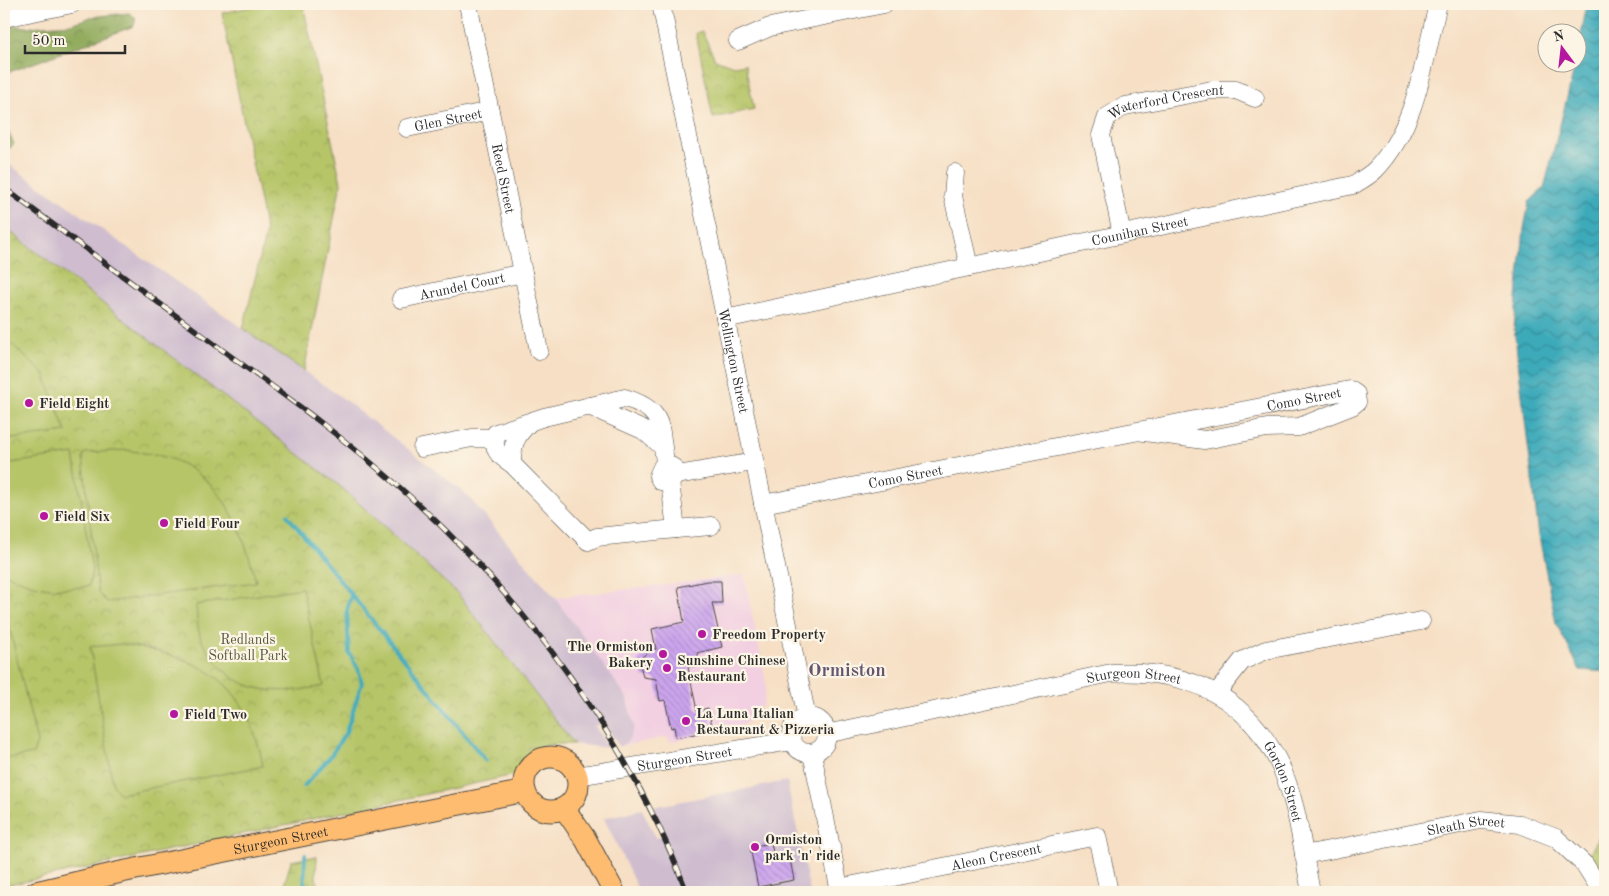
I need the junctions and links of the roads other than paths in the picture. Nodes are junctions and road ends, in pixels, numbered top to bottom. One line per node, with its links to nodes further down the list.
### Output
1 (72, 4): 6 (street)
2 (468, 4): 9 (street, Reed Street)
3 (661, 4): 16 (street, Wellington Street)
4 (884, 4): 7 (street)
5 (1438, 4): 12 (street, Counihan Street)
6 (4, 18)
7 (738, 40)
8 (1255, 98): 12 (street, Waterford Crescent)
9 (490, 111): 10 (street, Glen Street); 14 (street, Reed Street)
10 (408, 128)
11 (955, 173): 13 (street)
12 (1122, 234): 13 (street, Counihan Street)
13 (969, 267): 16 (street, Counihan Street)
14 (523, 274): 15 (street, Arundel Court); 17 (street, Reed Street)
15 (401, 299)
16 (724, 319): 22 (street, Wellington Street)
17 (539, 351)
18 (529, 422): 20 (street); 23 (street); 24 (street)
19 (1137, 431): 19 (street, Como Street); 25 (street, Como Street)
20 (495, 438): 21 (street); 23 (street)
21 (422, 448)
22 (753, 458): 24 (street); 25 (street, Wellington Street)
23 (512, 464): 27 (street)
24 (672, 473): 27 (street)
25 (762, 504): 30 (street, Wellington Street)
26 (711, 526): 27 (street)
27 (676, 529)
28 (1421, 621): 29 (street)
29 (1216, 694): 31 (street, Sturgeon Street); 37 (street, Gordon Street)
30 (807, 718): 31 (street); 32 (street)
31 (826, 734): 33 (street)
32 (791, 740): 33 (street); 34 (street, Sturgeon Street)
33 (812, 753): 38 (street)
34 (577, 776): 35 (main road); 36 (main road)
35 (525, 791): 36 (main road); 39 (main road, Sturgeon Street)
36 (564, 808): 40 (main road)
37 (1304, 855): 42 (street, Gordon Street); 43 (street, Sleath Street)
38 (839, 890): 41 (street, Aleon Crescent)
39 (36, 892)
40 (614, 892)
41 (1109, 892)
42 (1311, 892)
43 (1602, 892)

